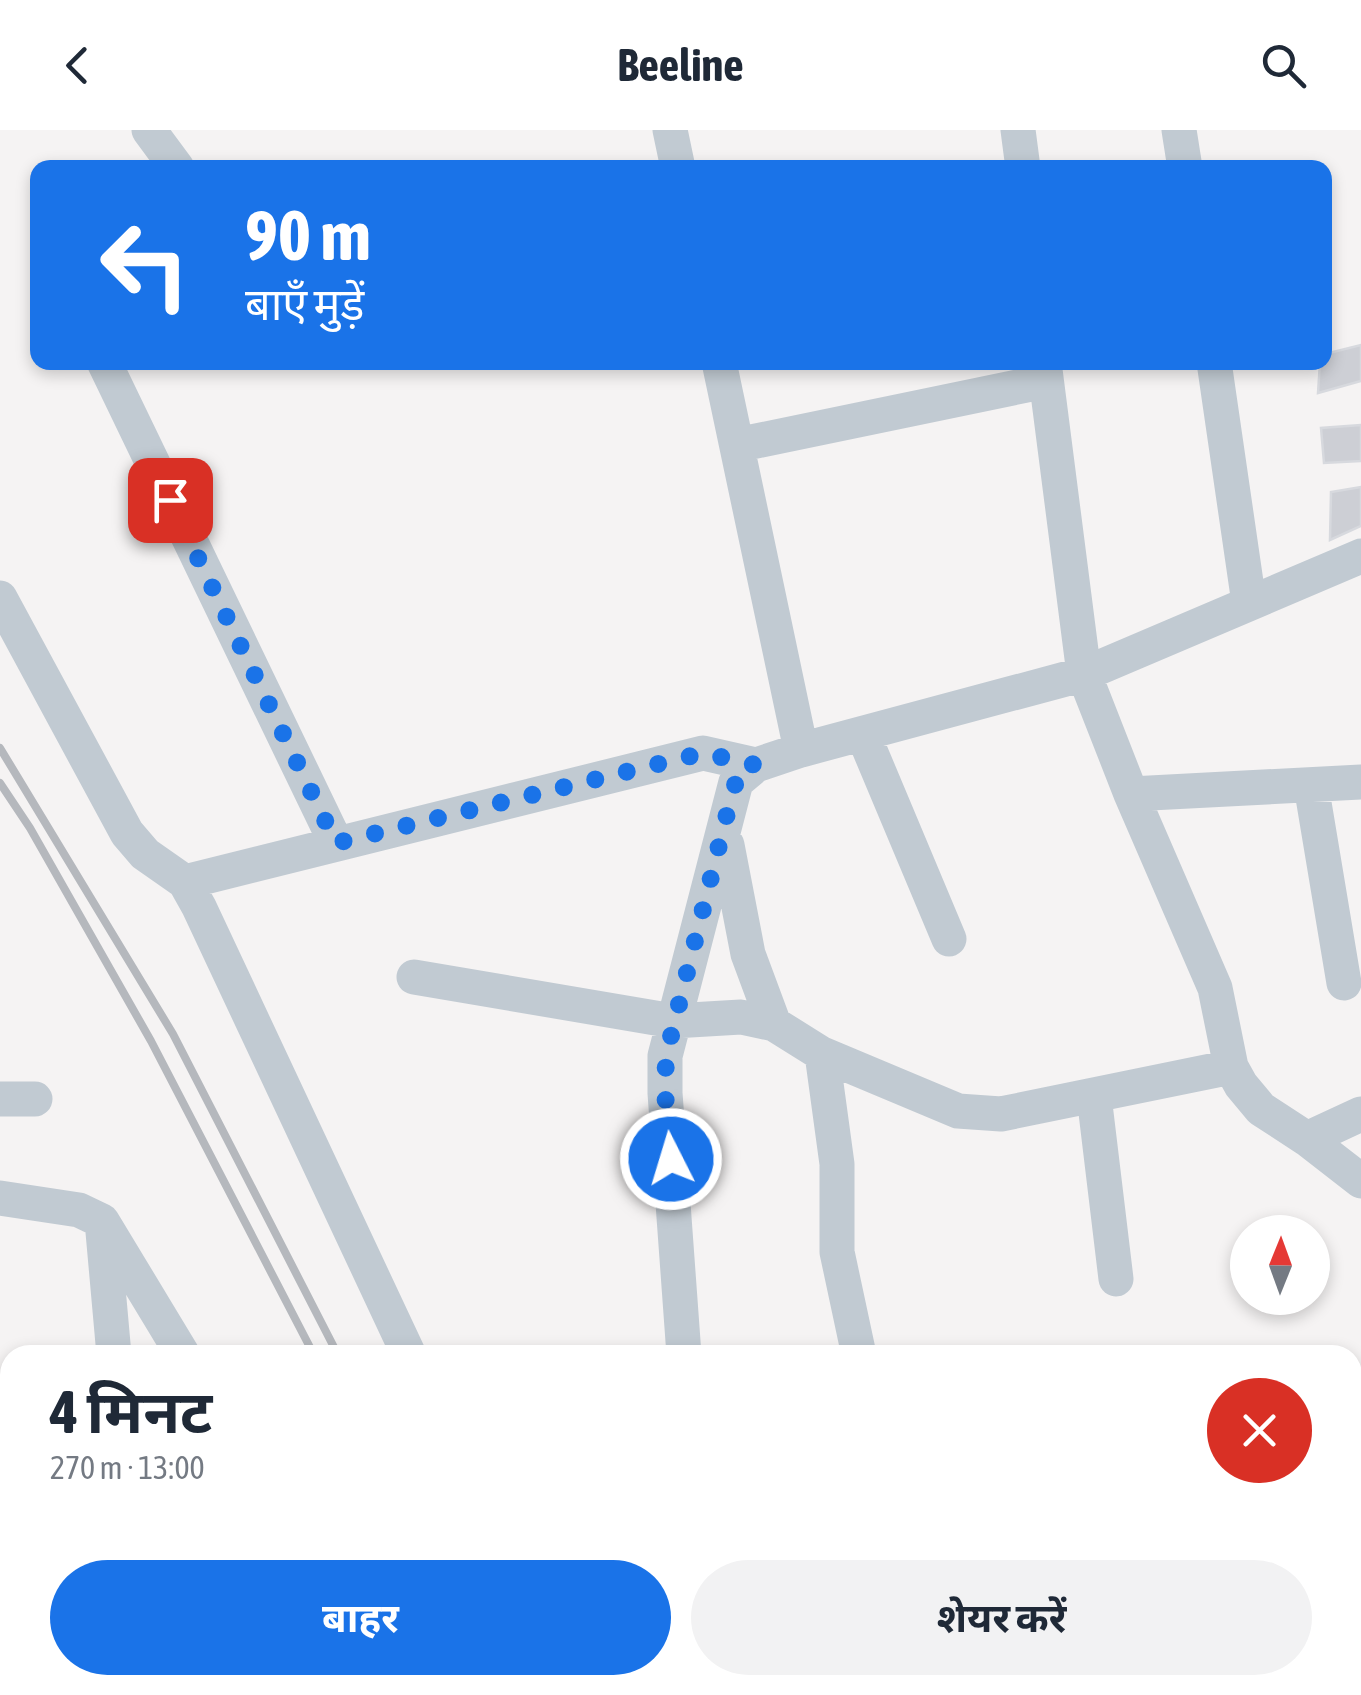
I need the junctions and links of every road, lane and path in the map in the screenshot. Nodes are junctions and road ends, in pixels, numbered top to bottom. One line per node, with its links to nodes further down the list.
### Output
1 (149, 130): 5 (street)
2 (670, 130): 6 (street)
3 (1018, 130): 7 (street)
4 (1179, 130): 8 (street)
5 (170, 160)
6 (676, 160)
7 (1022, 160)
8 (1184, 160)
9 (108, 370): 25 (street)
10 (722, 370): 13 (street)
11 (1215, 370): 16 (street)
12 (1045, 372): 13 (street); 17 (street)
13 (737, 445): 19 (street)
14 (1361, 556): 16 (street)
15 (0, 598): 26 (street)
16 (1250, 604): 17 (street)
17 (1084, 674): 18 (street); 23 (street)
18 (863, 734): 19 (street); 27 (street)
19 (801, 750): 20 (street)
20 (756, 765): 24 (street); 25 (street)
21 (1361, 782): 22 (street)
22 (1311, 785): 23 (street); 29 (street)
23 (1131, 794): 33 (street)
24 (724, 829): 30 (street); 31 (street)
25 (336, 843): 26 (street)
26 (185, 882): 43 (street)
27 (948, 939)
28 (414, 977): 30 (street)
29 (1344, 984)
30 (672, 1022): 31 (street); 44 (street)
31 (774, 1024): 32 (street)
32 (822, 1054): 34 (street); 45 (street)
33 (1232, 1067): 34 (street); 36 (street)
34 (1094, 1096): 40 (street)
35 (1361, 1114): 36 (street)
36 (1307, 1138): 37 (street)
37 (1361, 1181)
38 (0, 1198): 39 (street)
39 (102, 1221): 41 (street); 42 (street)
40 (1116, 1280)
41 (113, 1345)
42 (177, 1345)
43 (404, 1345)
44 (683, 1345)
45 (857, 1345)

